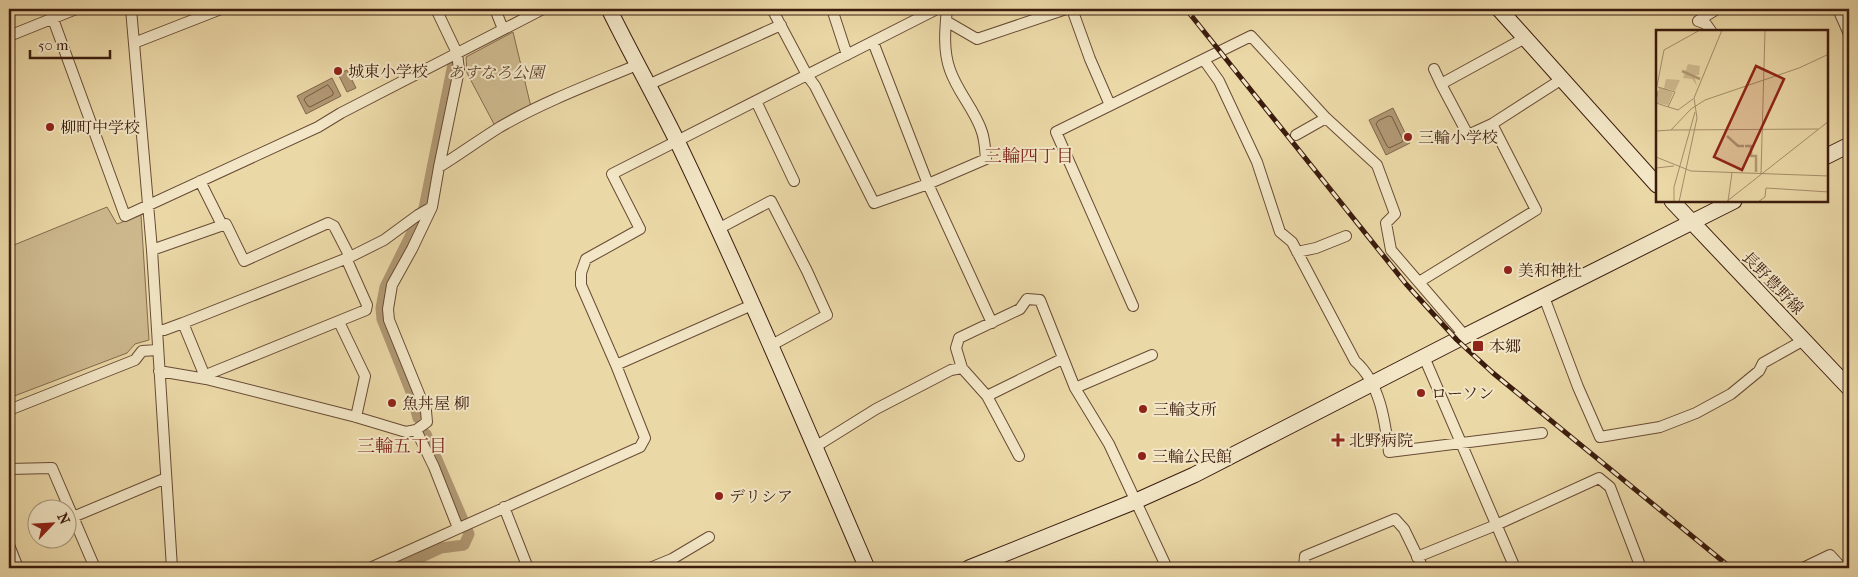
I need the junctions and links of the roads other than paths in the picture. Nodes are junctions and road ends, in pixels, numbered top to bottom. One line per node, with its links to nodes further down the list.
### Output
1 (76, 9): 18 (street)
2 (131, 9): 27 (street)
3 (221, 9): 27 (street)
4 (436, 9): 28 (street)
5 (495, 9): 21 (street)
6 (543, 9): 21 (street)
7 (608, 9): 31 (street)
8 (772, 9): 20 (street)
9 (832, 9): 29 (street)
10 (937, 9): 26 (street)
11 (947, 9): 19 (street)
12 (1066, 9): 17 (street)
13 (1072, 9): 38 (street)
14 (1499, 9): 25 (street)
15 (1716, 9): 22 (street)
16 (1838, 9): 23 (street)
17 (1039, 13): 19 (street)
18 (54, 15): 24 (street); 52 (street)
19 (946, 21): 48 (street)
20 (781, 25): 33 (street); 36 (street)
21 (503, 29): 28 (street)
22 (1710, 30)
23 (1849, 34)
24 (9, 36)
25 (1525, 38): 34 (street); 35 (street)
26 (873, 42): 29 (street); 48 (street)
27 (134, 44): 52 (street)
28 (457, 53): 45 (street); 47 (street)
29 (846, 55): 33 (street)
30 (1204, 60): 38 (street); 39 (street); 59 (street)
31 (637, 65): 36 (street); 45 (street)
32 (1434, 69): 35 (street)
33 (807, 75): 37 (street); 48 (street)
34 (1562, 80): 40 (street); 49 (street)
35 (1441, 84): 40 (street)
36 (648, 85): 42 (street)
37 (756, 101): 42 (street); 46 (street)
38 (1110, 106): 64 (street)
39 (1326, 118): 41 (street); 61 (street)
40 (1492, 124): 61 (street)
41 (1296, 135)
42 (677, 142): 56 (street); 76 (street)
43 (1849, 146): 44 (street)
44 (1828, 156)
45 (439, 167): 53 (street)
46 (794, 181)
47 (200, 182): 52 (street); 55 (street)
48 (928, 184): 66 (street)
49 (1656, 184)
50 (1673, 202): 54 (street, 長野豊野線)
51 (1732, 202): 54 (street)
52 (147, 206): 58 (street)
53 (426, 211): 60 (street); 86 (street)
54 (1691, 222): 62 (street); 70 (street, 長野豊野線)
55 (222, 225): 58 (street); 60 (street)
56 (718, 229): 63 (street); 71 (street)
57 (1346, 236): 59 (street)
58 (152, 250): 68 (street)
59 (1297, 252): 80 (street)
60 (348, 258): 65 (street); 67 (street)
61 (1419, 282): 69 (street)
62 (1544, 296): 69 (street); 70 (street)
63 (752, 305): 71 (street); 76 (street)
64 (1132, 306)
65 (339, 322): 79 (street); 85 (street)
66 (992, 322): 75 (street); 77 (street)
67 (184, 323): 68 (street); 79 (street)
68 (157, 330): 72 (street)
69 (1465, 336): 74 (street)
70 (1804, 340): 82 (street, 長野豊野線)
71 (770, 346): 89 (street)
72 (157, 350): 78 (street); 84 (street)
73 (1152, 355): 81 (street)
74 (1424, 357): 80 (street); 88 (street)
75 (1062, 358): 81 (street); 83 (street)
76 (616, 365): 95 (street)
77 (962, 368): 83 (street); 89 (street)
78 (159, 371): 79 (street); 92 (street)
79 (206, 377): 85 (street)
80 (1372, 383): 88 (street); 94 (street)
81 (1075, 388): 94 (street)
82 (1849, 388)
83 (987, 396): 90 (street)
84 (9, 410)
85 (356, 417): 86 (street)
86 (416, 430): 98 (street)
87 (1542, 433): 88 (street)
88 (1462, 442): 97 (street)
89 (815, 447): 111 (street)
90 (1020, 456)
91 (9, 469): 93 (street)
92 (166, 478): 96 (street); 107 (street)
93 (66, 500)
94 (1136, 500): 112 (street); 113 (street)
95 (504, 507): 98 (street); 109 (street)
96 (78, 515)
97 (1496, 525): 102 (street); 104 (street); 116 (street)
98 (462, 526): 108 (street)
99 (78, 528): 106 (street)
100 (709, 537): 103 (street)
101 (9, 545): 105 (street)
102 (1417, 557): 114 (street); 115 (street)
103 (674, 564): 110 (street)
104 (1638, 567)
105 (18, 568)
106 (96, 568)
107 (172, 568)
108 (370, 568)
109 (528, 568)
110 (650, 568)
111 (867, 568)
112 (969, 568)
113 (1167, 568)
114 (1304, 568)
115 (1422, 568)
116 (1515, 568)
117 (1803, 568): 118 (street)
118 (1842, 568)

